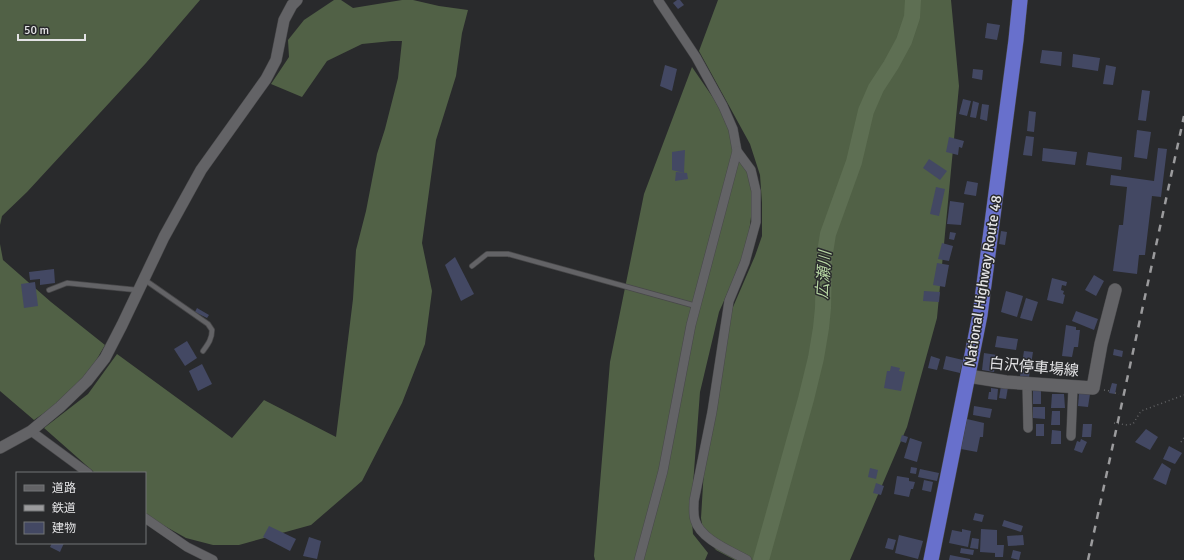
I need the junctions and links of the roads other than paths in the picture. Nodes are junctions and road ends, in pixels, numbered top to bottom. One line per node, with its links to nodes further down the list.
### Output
1 (297, 0): 6 (street)
2 (658, 0): 4 (street)
3 (1020, 0): 12 (highway, National Highway Route 48)
4 (737, 151): 10 (street); 23 (street)
5 (472, 266): 10 (lane)
6 (144, 280): 8 (street); 11 (lane)
7 (49, 290): 8 (lane)
8 (139, 290): 16 (street)
9 (1115, 290): 14 (main road, 白沢停車場線)
10 (696, 306): 22 (street)
11 (203, 351)
12 (968, 376): 13 (main road, 白沢停車場線); 24 (highway, National Highway Route 48)
13 (1027, 384): 14 (main road, 白沢停車場線); 15 (street)
14 (1073, 387): 17 (street)
15 (1028, 428)
16 (31, 431): 18 (street); 19 (street)
17 (1071, 436)
18 (0, 448)
19 (87, 472)
20 (146, 519): 21 (street)
21 (213, 560)
22 (639, 560)
23 (747, 560)
24 (931, 560)

